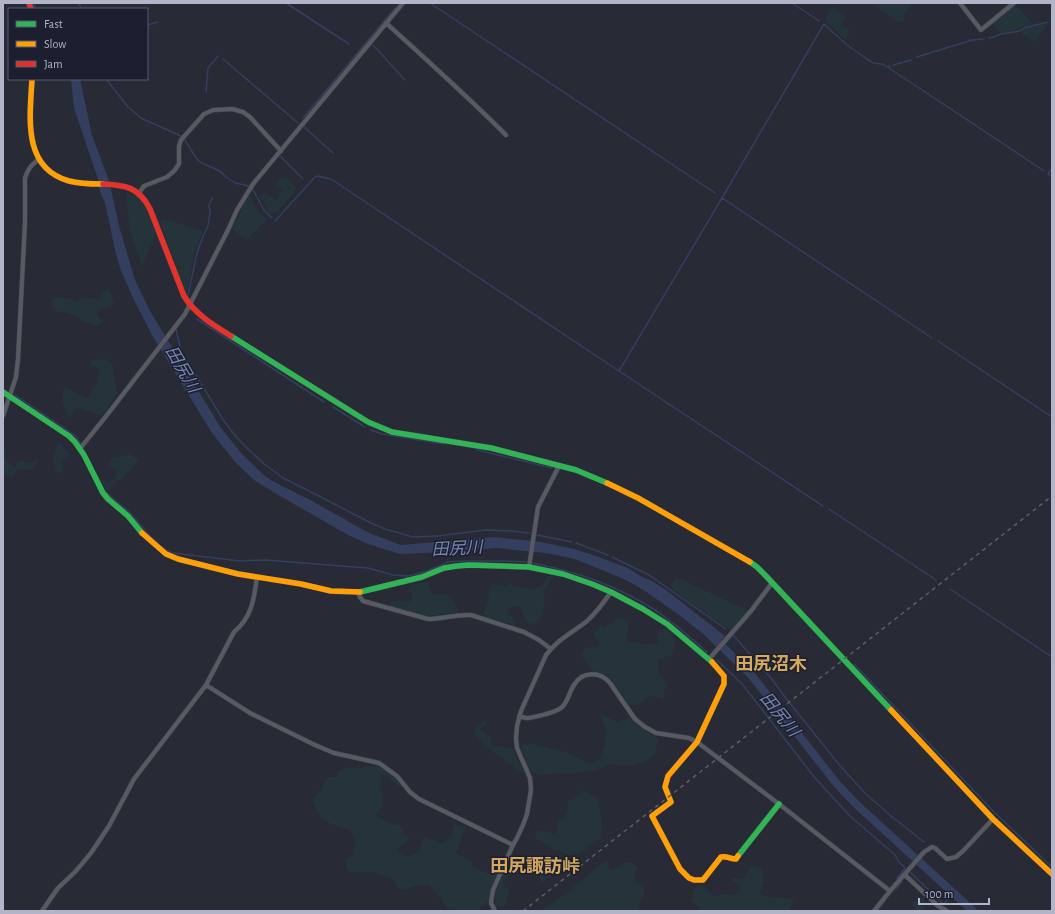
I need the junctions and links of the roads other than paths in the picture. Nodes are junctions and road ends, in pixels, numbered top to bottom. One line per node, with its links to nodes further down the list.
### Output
1 (403, 3): 4 (street)
2 (960, 3): 3 (street)
3 (1014, 3)
4 (386, 23): 6 (street); 7 (street)
5 (32, 80): 8 (street)
6 (506, 135)
7 (281, 151): 9 (street); 10 (street)
8 (38, 160): 9 (street); 12 (street)
9 (140, 193): 10 (street)
10 (189, 304): 14 (street); 15 (street)
11 (3, 392): 12 (street)
12 (10, 397): 13 (street); 14 (street)
13 (3, 416)
14 (82, 446): 17 (street)
15 (559, 466): 16 (street); 18 (street)
16 (529, 567): 19 (street); 20 (street)
17 (258, 577): 19 (street); 23 (street)
18 (772, 583): 22 (street); 27 (street)
19 (358, 592): 21 (street)
20 (611, 592): 21 (street); 22 (street)
21 (551, 649): 24 (street)
22 (709, 659): 25 (street)
23 (206, 685): 28 (street); 32 (street)
24 (519, 716): 25 (street); 28 (street)
25 (697, 742): 26 (street); 26 (street)
26 (779, 804): 31 (street)
27 (994, 818): 29 (street); 30 (street)
28 (513, 845): 33 (street)
29 (1052, 874)
30 (905, 875): 31 (street); 35 (street)
31 (890, 891): 34 (street)
32 (42, 911)
33 (495, 911)
34 (874, 911)
35 (947, 911)

